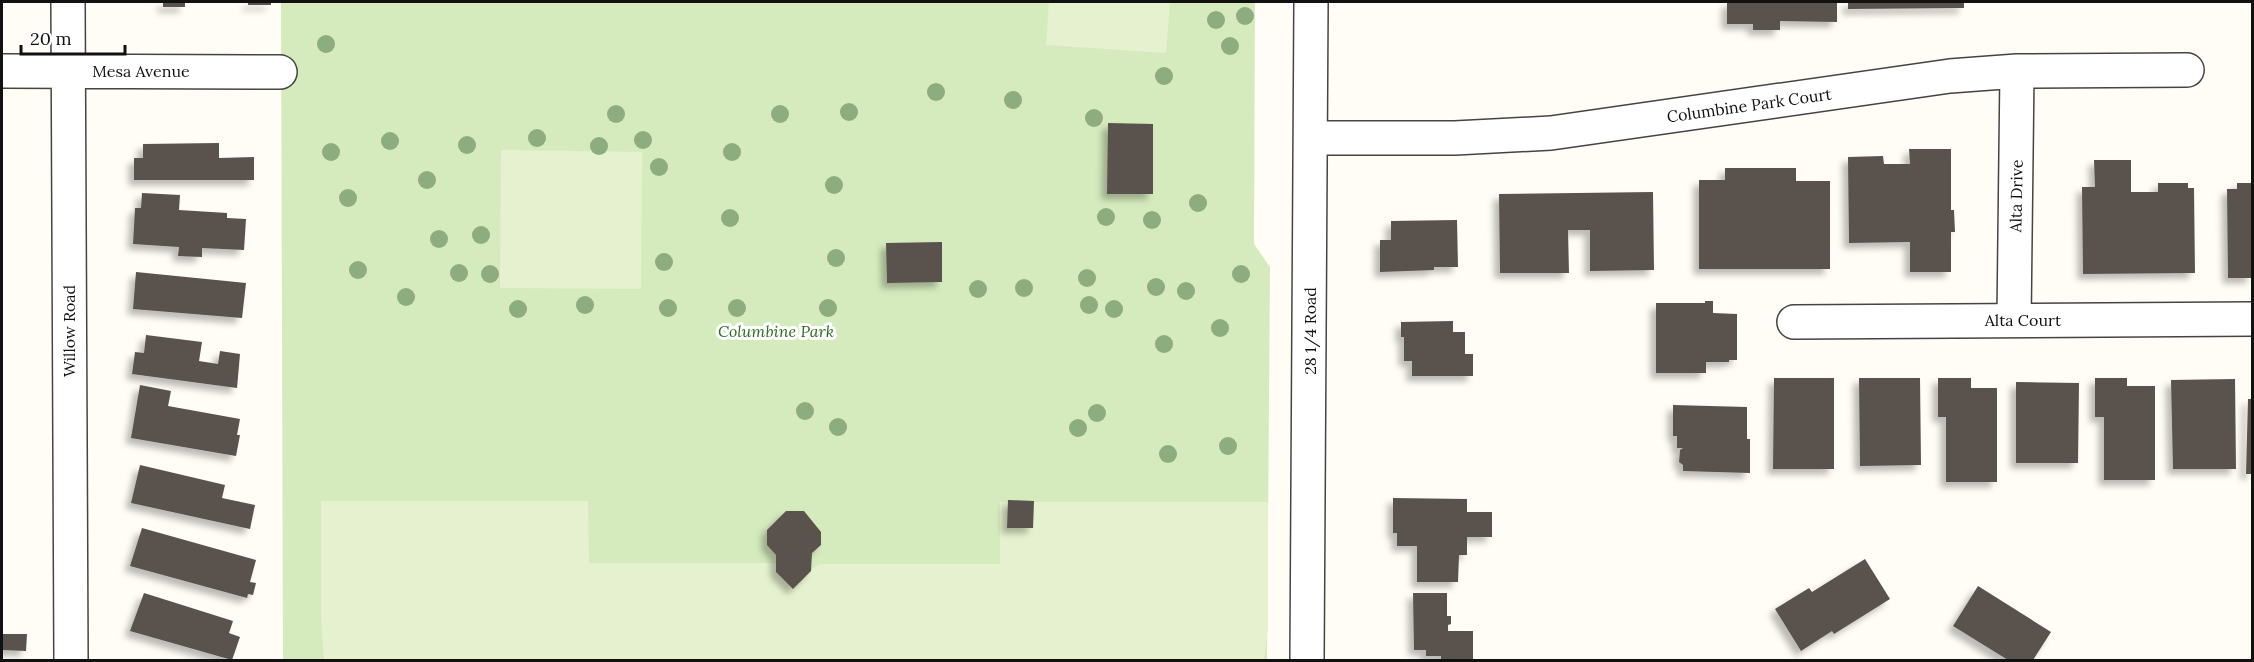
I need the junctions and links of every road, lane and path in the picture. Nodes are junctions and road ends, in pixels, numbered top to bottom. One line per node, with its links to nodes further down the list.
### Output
1 (68, 2): 5 (street, Willow Road)
2 (1311, 2): 8 (street, 28 1/4 Road)
3 (2, 70): 5 (street, Mesa Avenue)
4 (2187, 70): 6 (street, Columbine Park Court)
5 (68, 71): 7 (street, Mesa Avenue); 12 (street, Willow Road)
6 (2017, 71): 8 (street, Columbine Park Court); 10 (street, Alta Drive)
7 (280, 72)
8 (1311, 138): 13 (street, 28 1/4 Road)
9 (2253, 319): 10 (street, Alta Court)
10 (2014, 320): 11 (street, Alta Court)
11 (1794, 322)
12 (71, 660)
13 (1307, 660)

